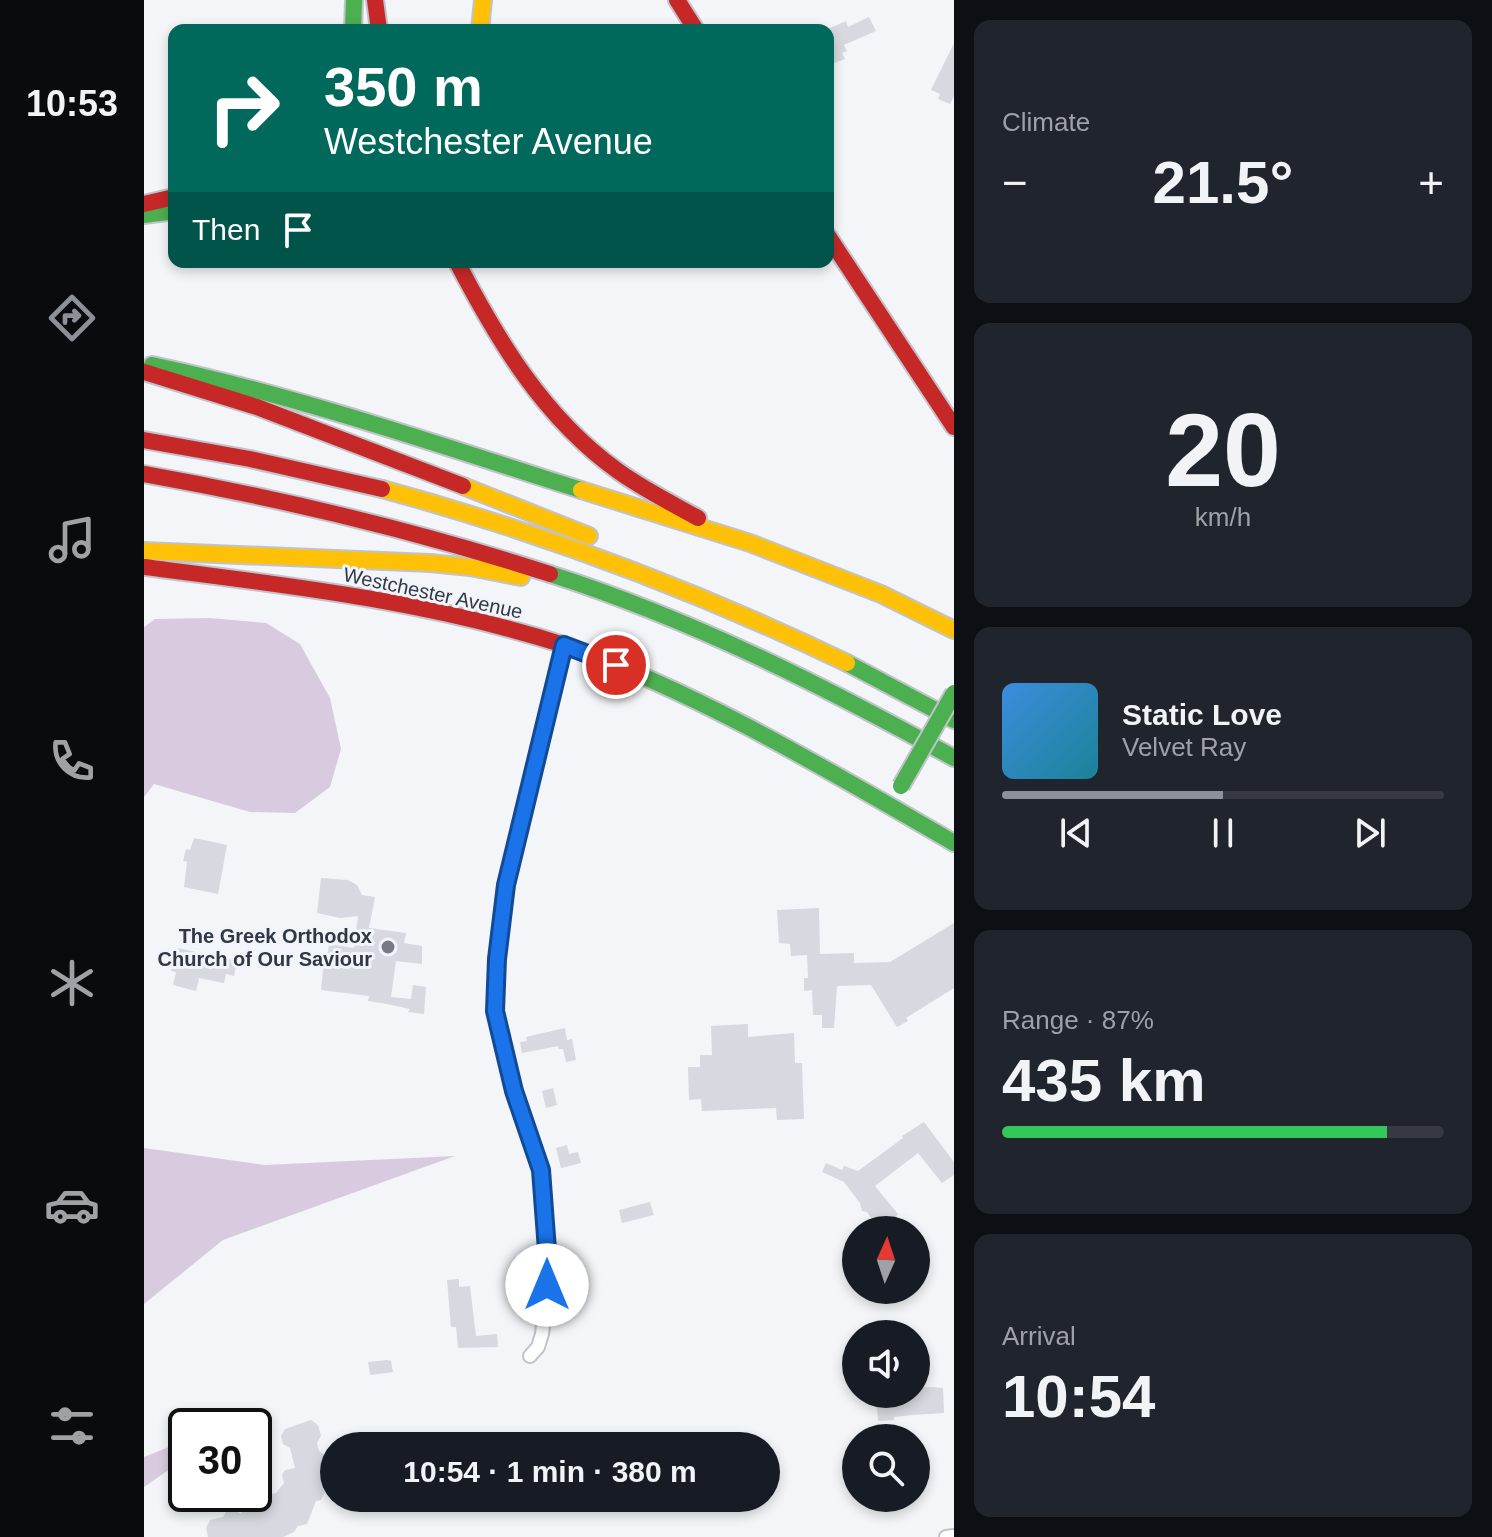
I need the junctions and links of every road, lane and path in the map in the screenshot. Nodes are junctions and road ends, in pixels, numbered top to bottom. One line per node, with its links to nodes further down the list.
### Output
1 (354, 0): 5 (main road)
2 (375, 0): 6 (main road)
3 (483, 0): 7 (main road)
4 (677, 0): 8 (main road)
5 (353, 24)
6 (378, 24)
7 (481, 24)
8 (692, 24)
9 (168, 198): 10 (main road)
10 (144, 204)
11 (168, 212): 12 (main road)
12 (144, 215)
13 (834, 245): 17 (main road)
14 (460, 268): 20 (main road)
15 (144, 364): 20 (main road)
16 (144, 372): 23 (main road)
17 (954, 427)
18 (144, 440): 23 (main road)
19 (144, 474): 24 (main road)
20 (750, 543): 25 (main road)
21 (144, 551): 24 (main road)
22 (144, 567): 26 (main road, Westchester Avenue)
23 (703, 596): 28 (main road)
24 (649, 609): 29 (main road)
25 (954, 630)
26 (564, 645): 30 (main road, Westchester Avenue); 32 (street)
27 (954, 693): 30 (main road, bridge)
28 (954, 720)
29 (954, 758)
30 (890, 807): 31 (main road, Westchester Avenue)
31 (954, 843)
32 (530, 1356)
33 (954, 1536): 34 (street)
34 (946, 1537)

